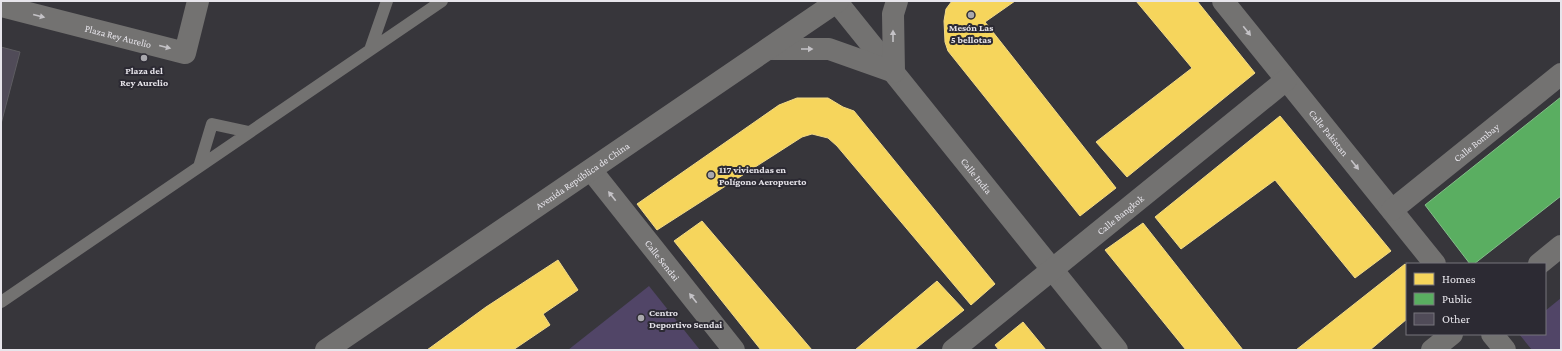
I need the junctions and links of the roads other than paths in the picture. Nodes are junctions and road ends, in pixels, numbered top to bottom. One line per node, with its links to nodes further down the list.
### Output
1 (198, 1): 7 (street, Plaza Rey Aurelio, one-way to 1)
2 (387, 1): 9 (lane)
3 (442, 1): 9 (lane)
4 (837, 1): 8 (street, Avenida República de China); 10 (street, Calle India)
5 (897, 1): 10 (street, one-way to 5)
6 (1223, 1): 12 (street, Calle Pakistan, one-way to 12)
7 (1, 6)
8 (768, 49): 10 (street, one-way to 10); 15 (street, Avenida República de China)
9 (370, 50): 13 (lane)
10 (894, 72): 20 (street, Calle India)
11 (1561, 74): 16 (street, Calle Bombay)
12 (1286, 80): 16 (street, Calle Pakistan, one-way to 16); 20 (street, Calle Bangkok)
13 (249, 132): 14 (lane); 14 (lane)
14 (199, 167): 21 (lane)
15 (591, 170): 24 (street, Avenida República de China); 25 (street, Calle Sendai, one-way to 15)
16 (1392, 210): 18 (street, Calle Pakistan)
17 (1561, 246): 19 (street)
18 (1434, 263)
19 (1540, 263)
20 (1052, 270): 26 (street, Calle Bangkok); 27 (street, Calle India)
21 (1, 302)
22 (1451, 335): 28 (street)
23 (1493, 335): 29 (street)
24 (326, 350)
25 (734, 350)
26 (953, 350)
27 (1117, 350)
28 (1432, 350)
29 (1505, 350)

